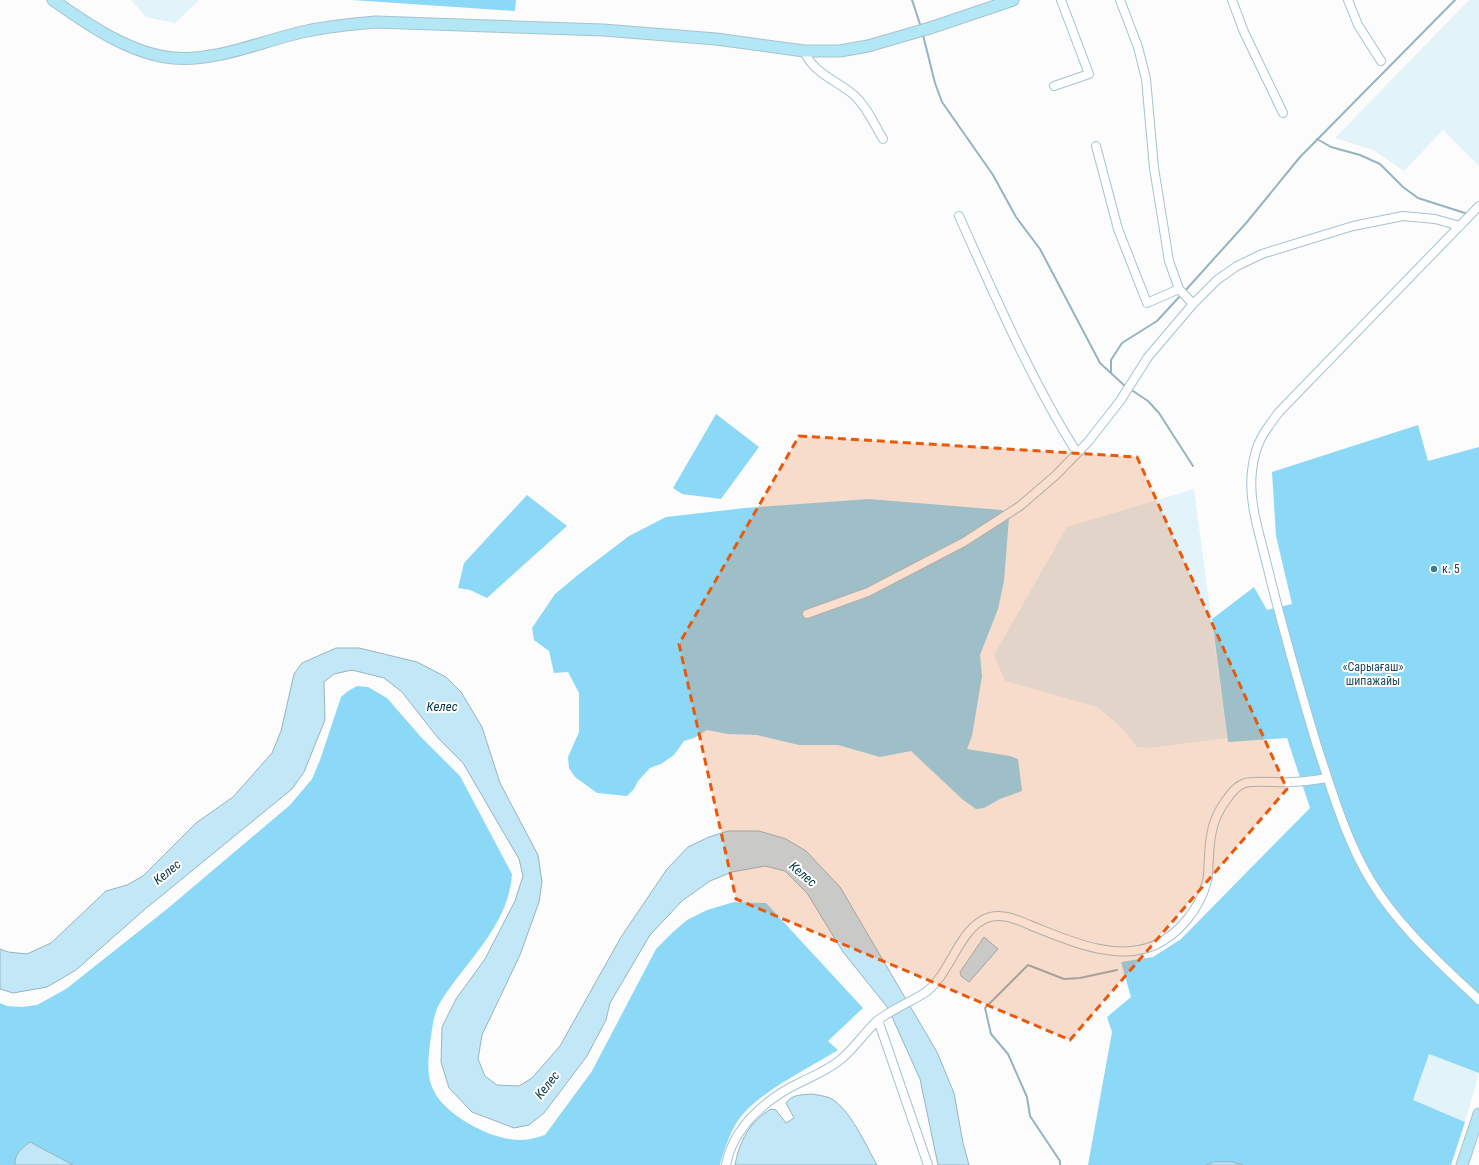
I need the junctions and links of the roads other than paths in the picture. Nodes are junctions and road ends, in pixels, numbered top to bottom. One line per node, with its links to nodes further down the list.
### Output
1 (53, 0): 7 (main road)
2 (1013, 0): 7 (main road)
3 (1061, 0): 9 (street)
4 (1120, 0): 16 (street)
5 (1232, 0): 10 (street)
6 (1348, 0): 8 (street)
7 (804, 51): 11 (street)
8 (1381, 61)
9 (1054, 86)
10 (1283, 113)
11 (883, 139)
12 (1096, 146): 16 (street)
13 (1479, 206): 15 (street)
14 (959, 216): 18 (street)
15 (1460, 226): 17 (street); 20 (street)
16 (1179, 289): 17 (street)
17 (1193, 304): 18 (street)
18 (1077, 453): 19 (street)
19 (807, 614)
20 (1328, 778): 21 (street); 22 (street)
21 (1479, 1000)
22 (878, 1020): 24 (street); 25 (street)
23 (1479, 1114): 26 (main road)
24 (726, 1165)
25 (928, 1165)
26 (1462, 1165)

